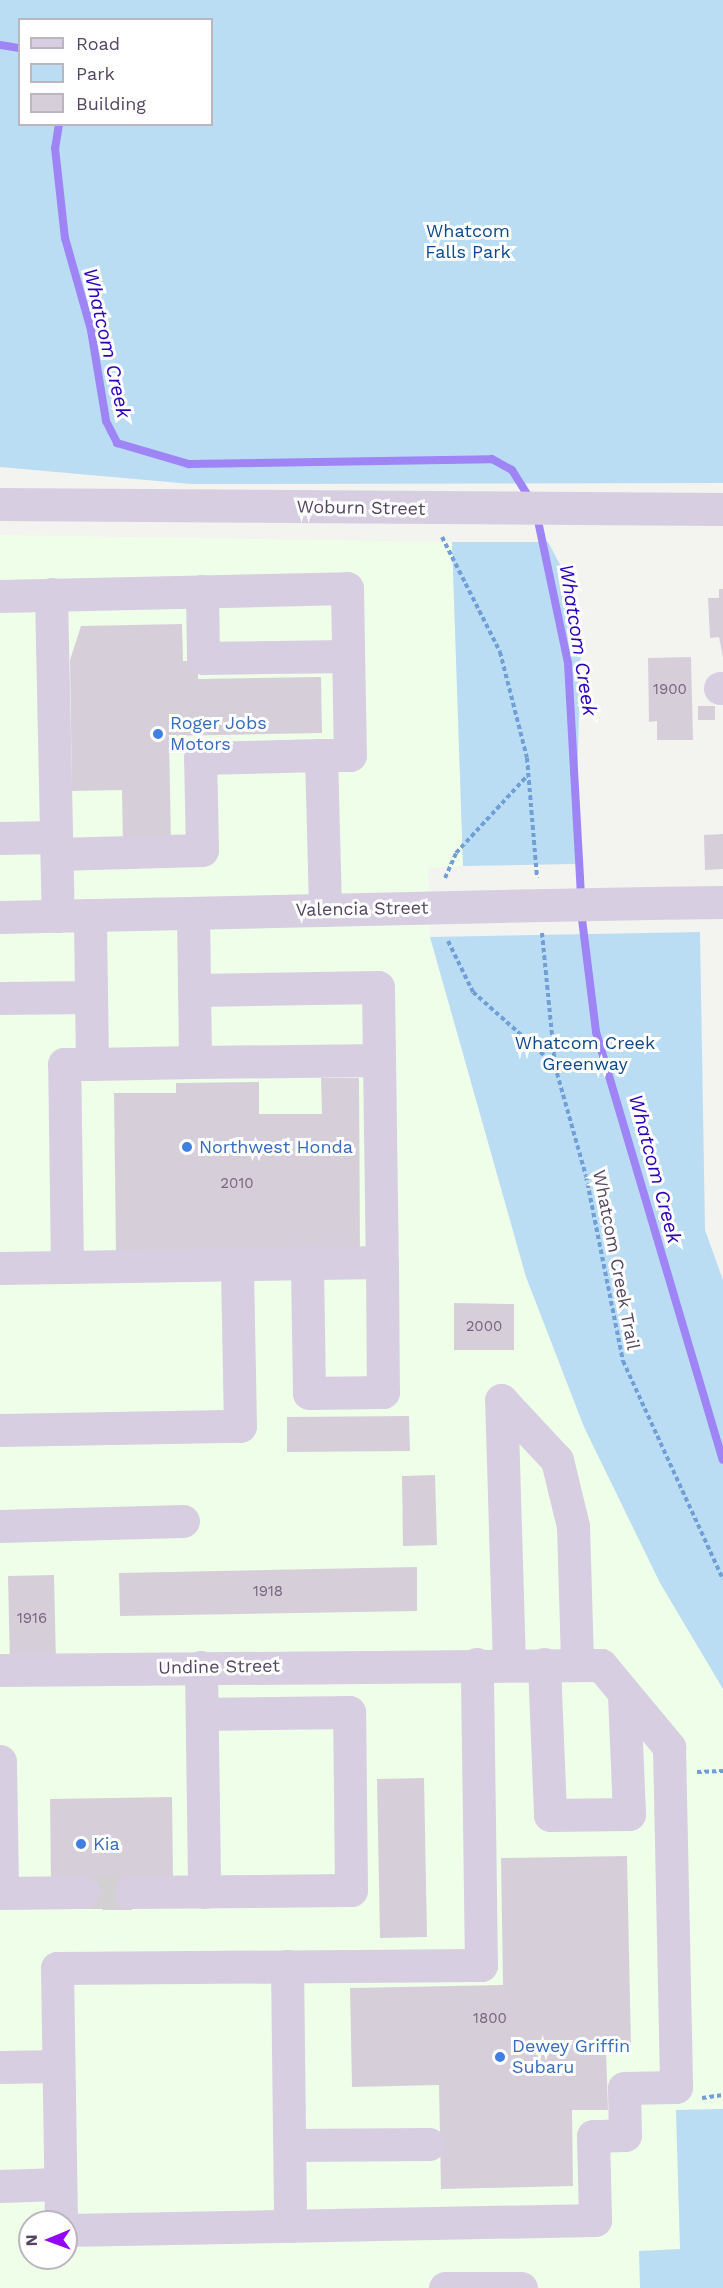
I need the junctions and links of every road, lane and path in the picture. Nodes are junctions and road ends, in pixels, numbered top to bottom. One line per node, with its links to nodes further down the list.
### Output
1 (0, 504): 3 (street, Woburn Street)
2 (723, 509): 3 (street, Woburn Street)
3 (450, 521): 9 (path)
4 (202, 591): 5 (street); 7 (street); 7 (street)
5 (51, 594): 6 (street); 11 (street)
6 (0, 596)
7 (348, 656): 8 (street)
8 (321, 755): 11 (street); 15 (street)
9 (528, 774): 12 (path); 13 (path)
10 (0, 838): 11 (street)
11 (57, 845): 17 (street)
12 (537, 878)
13 (443, 886)
14 (723, 902): 15 (street, Valencia Street, bridge)
15 (325, 910): 16 (street, Valencia Street)
16 (193, 913): 17 (street, Valencia Street); 21 (street)
17 (74, 915): 18 (street, Valencia Street); 23 (street)
18 (0, 917)
19 (541, 930): 27 (path, Whatcom Creek Trail)
20 (448, 941): 27 (path)
21 (194, 990): 24 (street); 25 (street)
22 (0, 998): 23 (street)
23 (91, 998): 26 (street)
24 (378, 1060): 25 (street); 28 (street)
25 (195, 1062): 26 (street)
26 (92, 1064): 31 (street)
27 (555, 1066): 36 (path, Whatcom Creek Trail)
28 (382, 1262): 29 (street); 29 (street)
29 (307, 1263): 30 (street)
30 (237, 1264): 31 (street); 33 (street)
31 (67, 1267): 32 (street)
32 (0, 1268)
33 (0, 1430)
34 (183, 1521): 35 (street)
35 (0, 1526)
36 (723, 1578)
37 (477, 1664): 38 (street, Undine Street); 41 (street, Undine Street); 50 (street)
38 (509, 1664): 39 (street, Undine Street); 40 (street)
39 (544, 1664): 40 (street, Undine Street); 43 (street)
40 (577, 1664): 43 (street, Undine Street)
41 (201, 1667): 42 (street, Undine Street); 44 (street)
42 (0, 1670)
43 (624, 1693): 58 (street, Undine Street)
44 (202, 1714): 48 (street); 48 (street)
45 (0, 1761): 49 (street)
46 (83, 1892): 49 (street)
47 (131, 1892): 48 (street)
48 (204, 1892)
49 (1, 1893)
50 (287, 1966): 51 (street); 54 (street)
51 (58, 2066): 52 (street); 55 (street)
52 (0, 2067)
53 (429, 2144): 54 (street)
54 (290, 2145): 58 (street)
55 (60, 2184): 56 (street); 57 (street)
56 (0, 2186)
57 (61, 2210)
58 (291, 2226): 59 (street)
59 (78, 2230)
60 (445, 2288): 61 (street)
61 (521, 2288)

